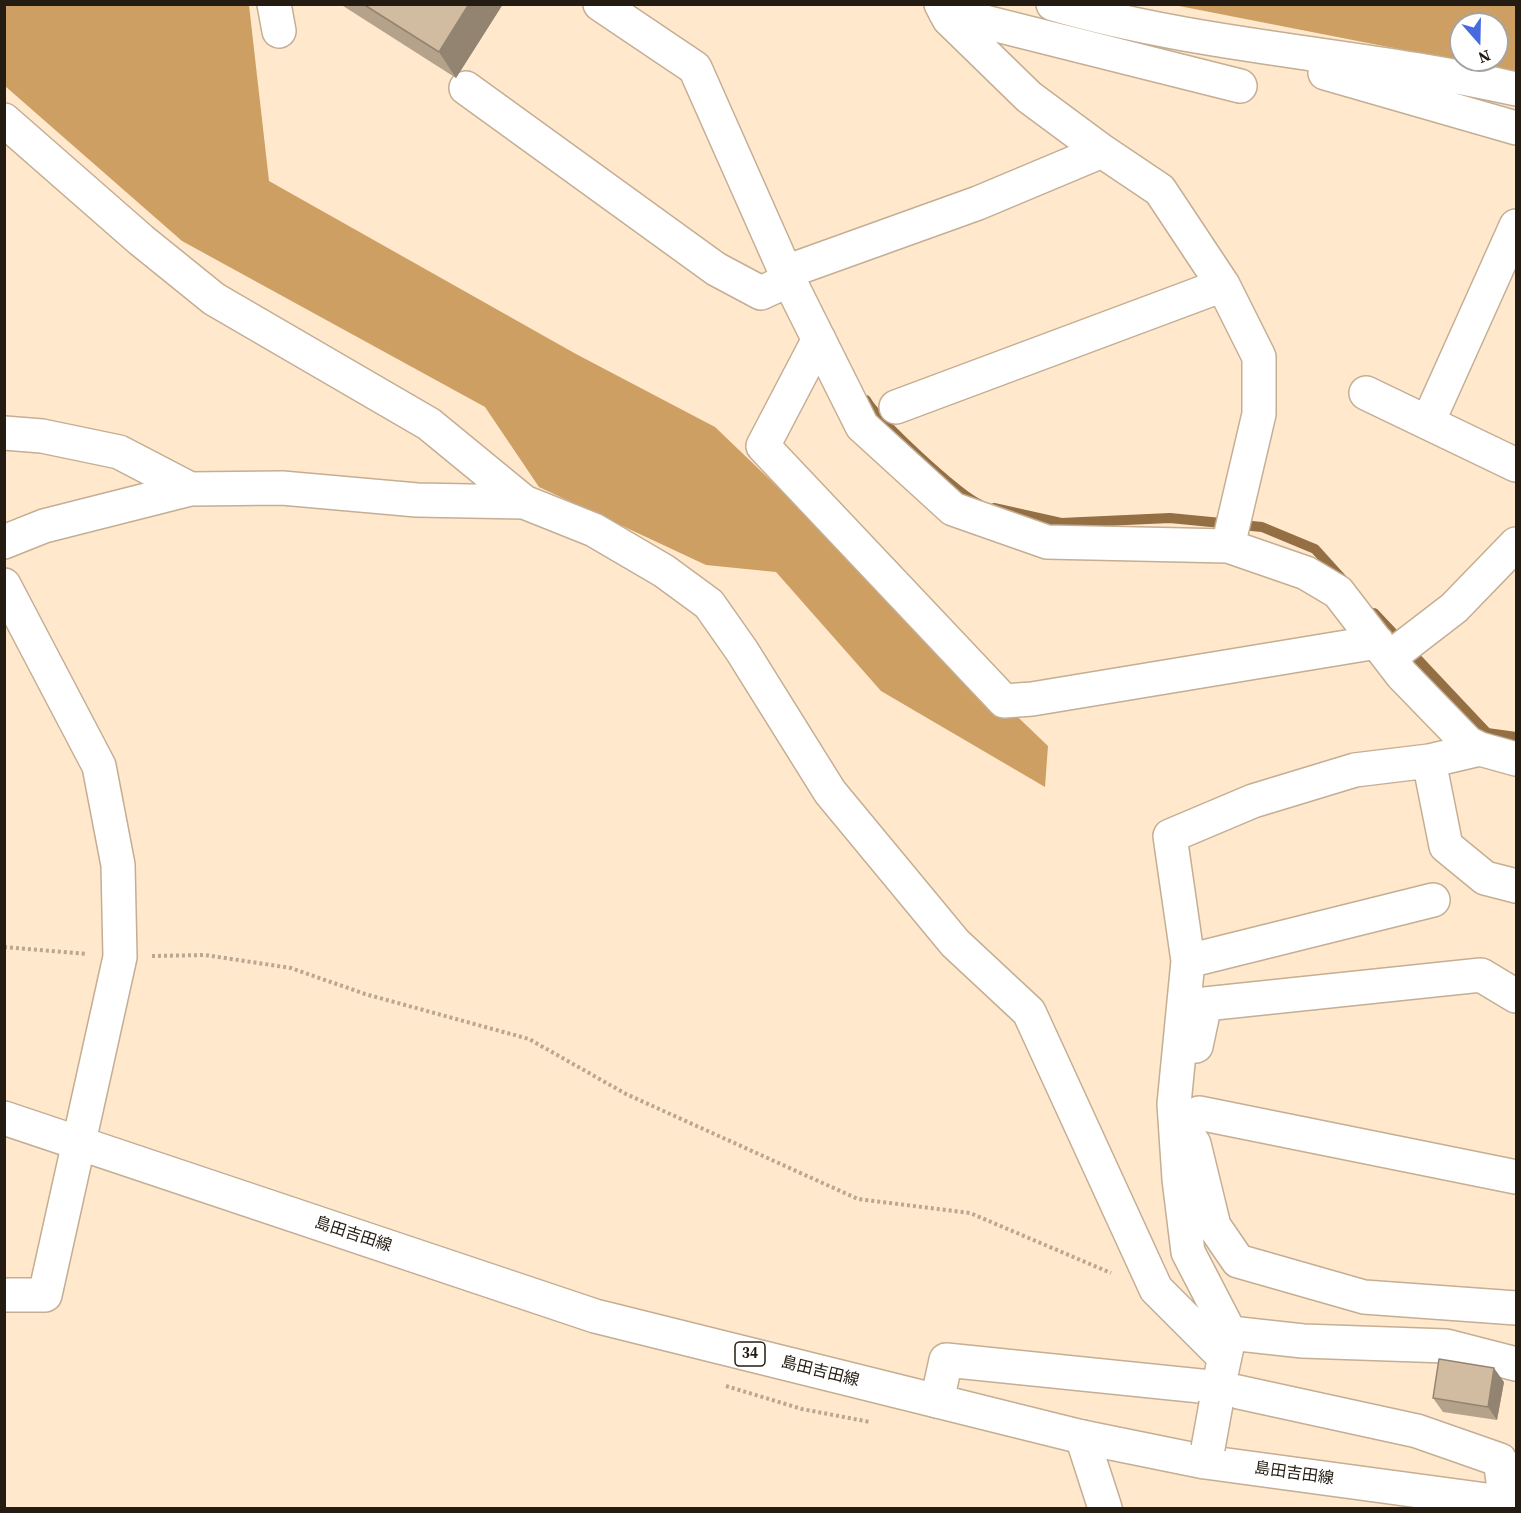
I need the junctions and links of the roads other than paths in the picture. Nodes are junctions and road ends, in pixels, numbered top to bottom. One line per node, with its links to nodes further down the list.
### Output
1 (600, 4): 12 (street)
2 (1053, 4): 4 (street)
3 (943, 8): 5 (street); 10 (street)
4 (1293, 50): 7 (street); 9 (street)
5 (1240, 86)
6 (466, 88): 12 (street)
7 (1516, 89)
8 (4, 120): 21 (street)
9 (1516, 128)
10 (1102, 151): 12 (street); 13 (street)
11 (1516, 226): 17 (street)
12 (788, 274): 14 (street)
13 (1223, 285): 16 (street); 23 (street)
14 (819, 339): 23 (street); 26 (street)
15 (1366, 393): 17 (street)
16 (896, 407)
17 (1428, 422): 19 (street)
18 (4, 433): 20 (street)
19 (1516, 465)
20 (190, 489): 21 (street); 22 (street)
21 (524, 501): 41 (street)
22 (4, 542)
23 (1228, 544): 26 (street)
24 (1516, 544): 26 (street)
25 (4, 585): 36 (street)
26 (1386, 652): 27 (street)
27 (1480, 749): 28 (street); 29 (street)
28 (1516, 759)
29 (1429, 761): 30 (street); 32 (street)
30 (1516, 886)
31 (1433, 900): 32 (street)
32 (1188, 961): 35 (street)
33 (1516, 996): 35 (street)
34 (4, 1118): 36 (street, 島田吉田線 / 34)
35 (1177, 1120): 37 (street); 39 (street); 41 (street)
36 (80, 1144): 38 (street); 42 (street, 島田吉田線 / 34)
37 (1516, 1177)
38 (4, 1295)
39 (1516, 1308)
40 (1516, 1364): 41 (street)
41 (1222, 1371): 42 (street); 44 (street, bridge); 45 (street)
42 (936, 1401): 43 (street, 島田吉田線 / 34)
43 (1082, 1437): 44 (street, 島田吉田線 / 34); 46 (street)
44 (1207, 1455): 45 (street, 島田吉田線 / 34)
45 (1511, 1503)
46 (1105, 1509)

